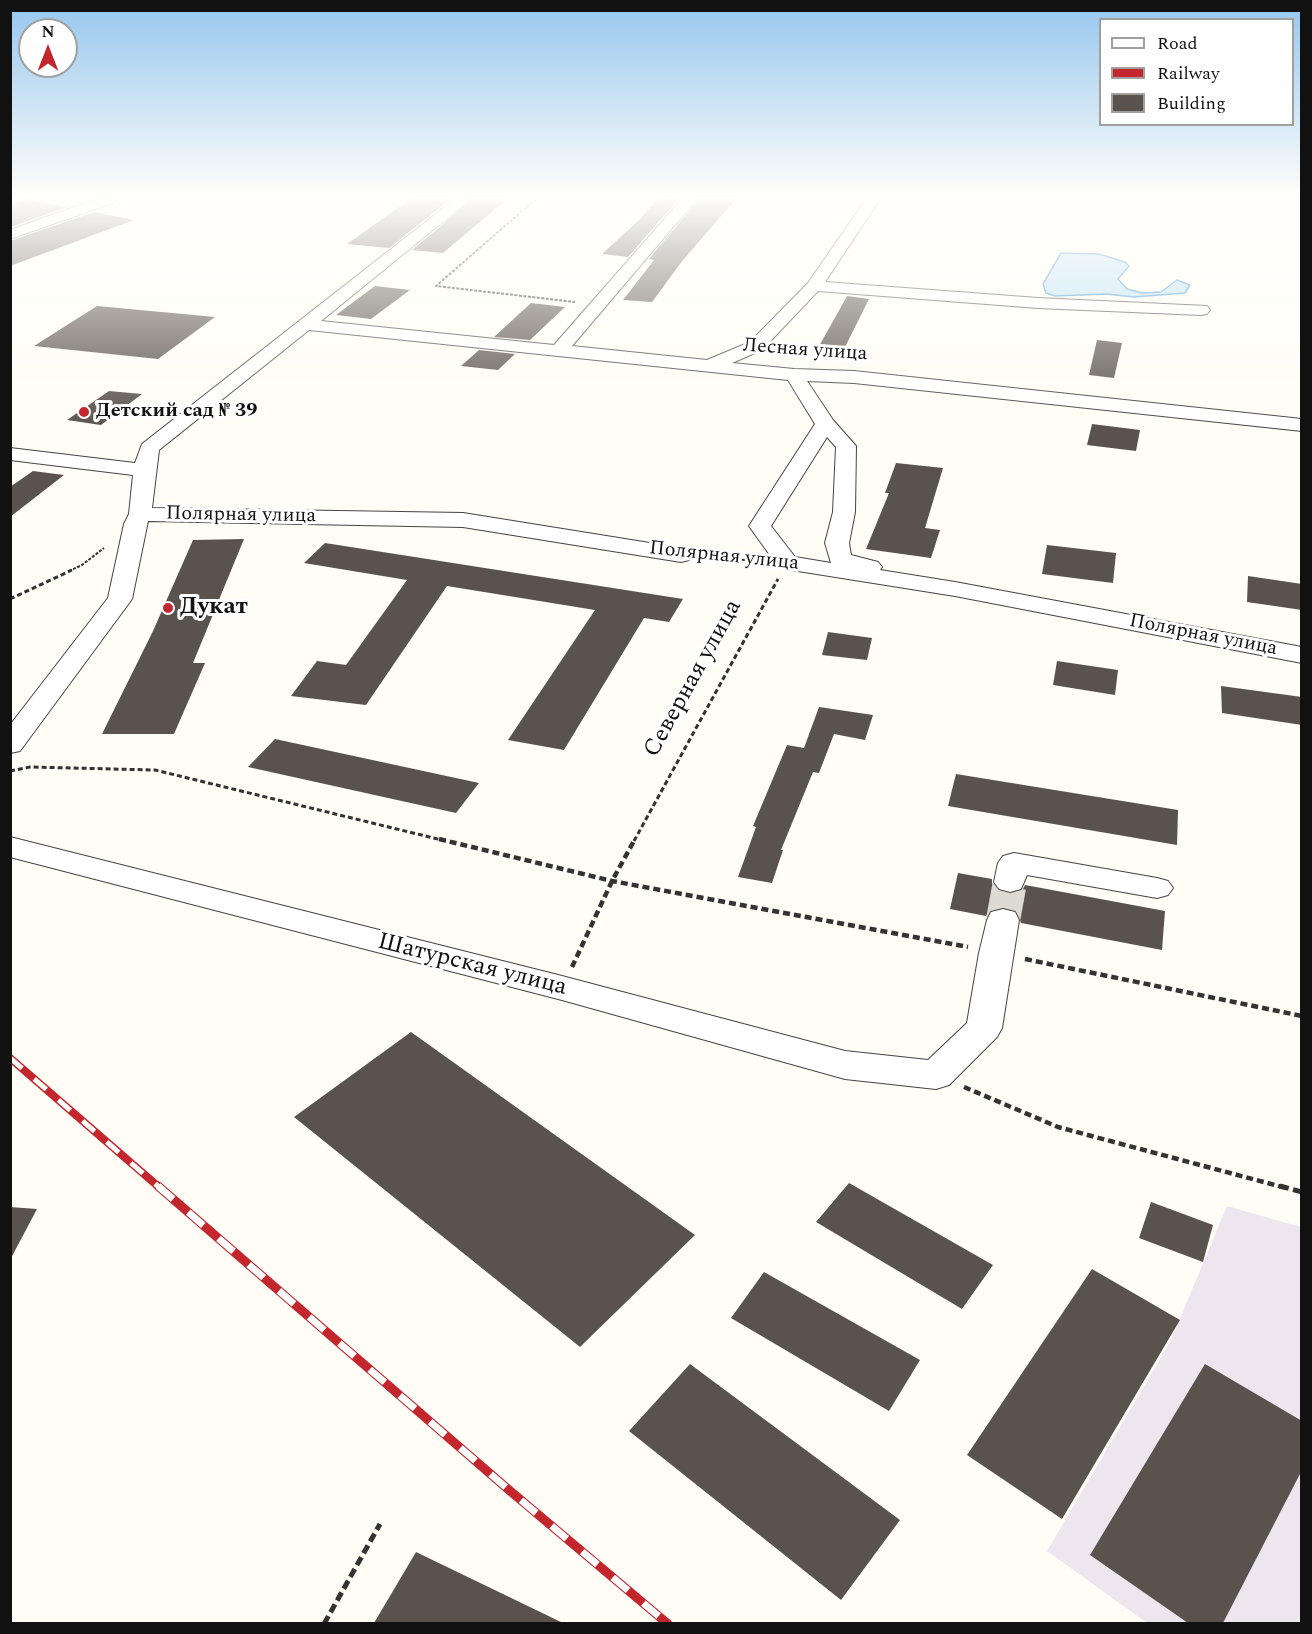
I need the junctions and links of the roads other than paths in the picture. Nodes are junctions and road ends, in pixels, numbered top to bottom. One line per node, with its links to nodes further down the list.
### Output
1 (366, 275): 6 (street)
2 (622, 275): 8 (street)
3 (821, 275): 4 (street)
4 (814, 286): 5 (street); 7 (street)
5 (1201, 309)
6 (304, 324): 8 (street, Лесная улица); 15 (street)
7 (756, 346): 9 (street); 11 (street)
8 (558, 351): 9 (street, Лесная улица)
9 (708, 366): 10 (street, Лесная улица)
10 (794, 375): 11 (street, Лесная улица); 12 (street)
11 (826, 376): 13 (street, Лесная улица)
12 (825, 424): 18 (street); 18 (street, Полярная улица)
13 (1302, 425)
14 (13, 456): 15 (street)
15 (144, 470): 16 (street)
16 (138, 519): 17 (street, Полярная улица); 20 (street)
17 (681, 555)
18 (955, 589): 19 (street, Полярная улица)
19 (1302, 654)
20 (10, 745)
21 (10, 846): 24 (street, Шатурская улица)
22 (1010, 882): 23 (street)
23 (1157, 888)
24 (1004, 920)

